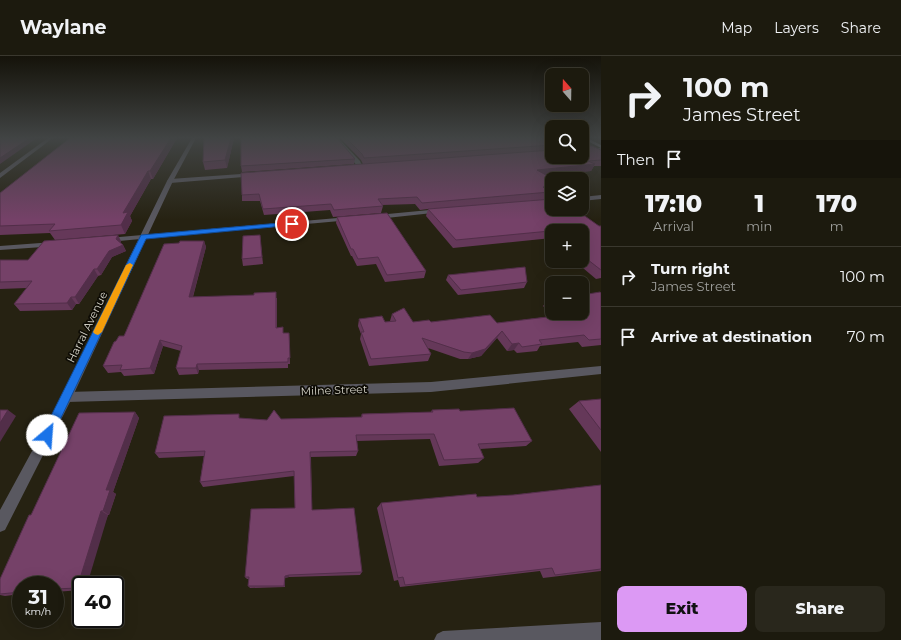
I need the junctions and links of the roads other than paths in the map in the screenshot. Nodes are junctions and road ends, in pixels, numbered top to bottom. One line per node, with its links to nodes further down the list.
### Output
1 (14, 165): 7 (street)
2 (179, 165): 8 (street, Harral Avenue)
3 (369, 166): 5 (street)
4 (353, 167): 5 (street)
5 (361, 167)
6 (258, 174): 8 (street)
7 (0, 176)
8 (170, 181): 14 (street, Harral Avenue)
9 (601, 198): 10 (street)
10 (589, 199)
11 (449, 211): 12 (street)
12 (369, 217)
13 (353, 219): 14 (street)
14 (143, 237): 15 (street); 19 (street, Harral Avenue)
15 (103, 240)
16 (64, 243): 17 (street)
17 (0, 248)
18 (601, 370): 19 (street, Milne Street)
19 (67, 397): 20 (street, Harral Avenue)
20 (0, 525)
21 (601, 631): 22 (street)
22 (443, 640)

